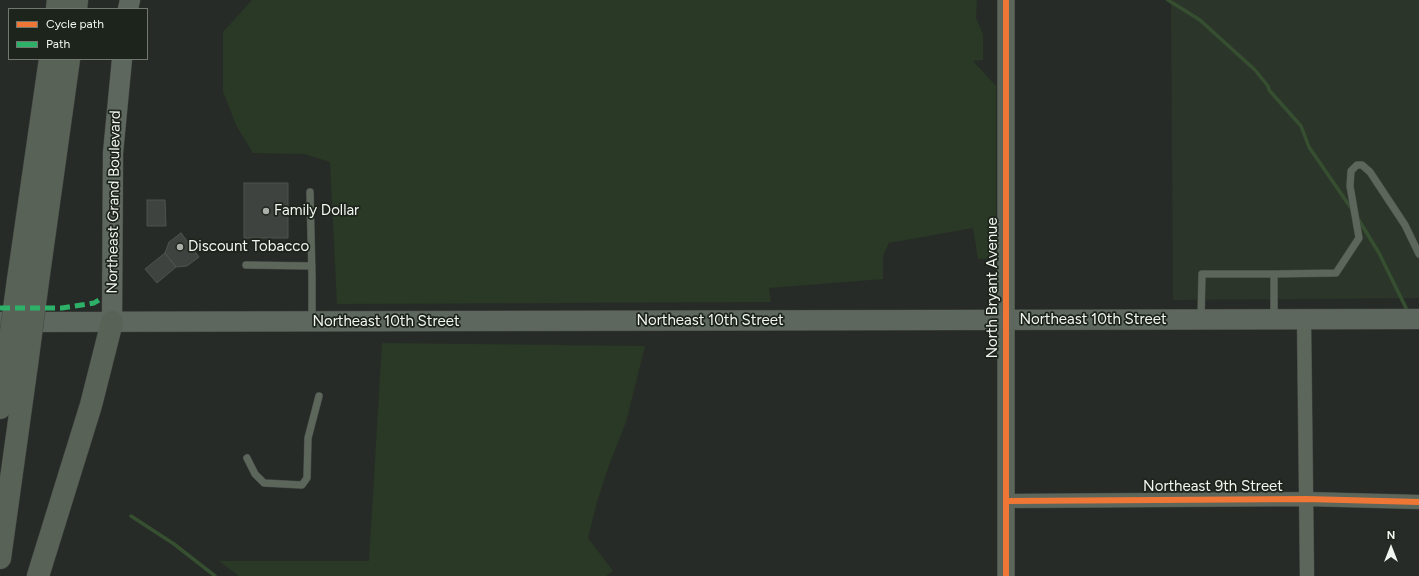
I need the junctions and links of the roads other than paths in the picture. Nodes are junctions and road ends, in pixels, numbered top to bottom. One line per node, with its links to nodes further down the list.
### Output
1 (1006, 0): 15 (street, North Bryant Avenue)
2 (50, 60): 10 (highway)
3 (69, 60): 10 (highway)
4 (122, 60): 17 (main road, Northeast Grand Boulevard)
5 (310, 192): 8 (lane)
6 (1419, 254): 9 (lane)
7 (246, 265): 8 (lane)
8 (312, 266): 18 (lane)
9 (1274, 274): 12 (lane); 13 (lane)
10 (28, 281): 19 (highway, bridge)
11 (1419, 319): 14 (main road, Northeast 10th Street)
12 (1201, 320): 13 (main road, Northeast 10th Street); 15 (main road, Northeast 10th Street)
13 (1274, 320): 14 (main road, Northeast 10th Street)
14 (1304, 320): 23 (street)
15 (1006, 321): 18 (main road, Northeast 10th Street); 24 (street, North Bryant Avenue)
16 (0, 322): 17 (main road, Northeast 10th Street)
17 (112, 322): 18 (main road, Northeast 10th Street); 27 (highway)
18 (312, 322)
19 (17, 363): 21 (highway); 26 (highway)
20 (319, 396): 22 (lane)
21 (0, 408)
22 (247, 458)
23 (1306, 499): 24 (street, Northeast 9th Street); 25 (street, Northeast 9th Street); 29 (street)
24 (1006, 501): 28 (street, North Bryant Avenue)
25 (1419, 502)
26 (0, 558)
27 (38, 576)
28 (1006, 576)
29 (1307, 576)

